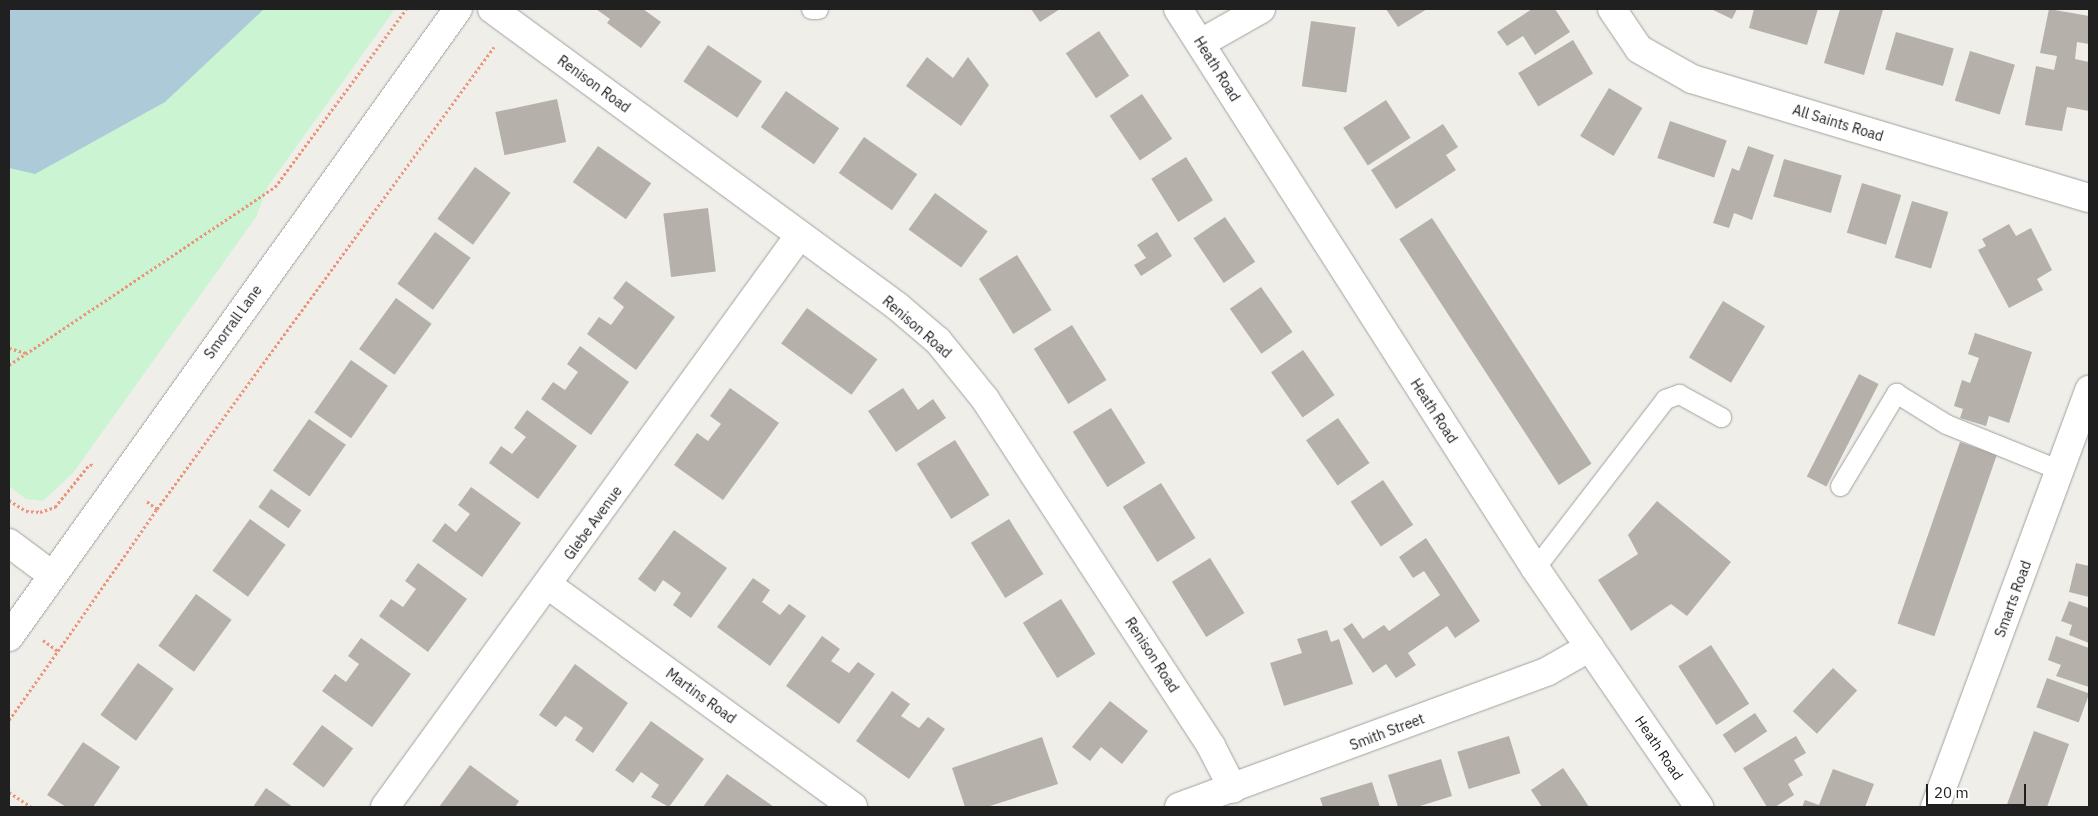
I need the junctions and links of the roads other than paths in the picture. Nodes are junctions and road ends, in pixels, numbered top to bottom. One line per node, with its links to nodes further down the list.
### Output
1 (458, 9): 17 (street, Smorrall Lane)
2 (811, 9): 3 (lane)
3 (818, 9)
4 (1178, 9): 8 (street, Heath Road)
5 (1261, 9): 8 (street)
6 (1612, 9): 9 (street, All Saints Road)
7 (501, 16): 10 (street, Renison Road)
8 (1201, 44): 16 (street, Heath Road)
9 (2089, 198)
10 (799, 236): 18 (street, Glebe Avenue); 21 (street, Renison Road)
11 (2089, 390): 13 (street, Smarts Road)
12 (1721, 417): 16 (lane)
13 (2060, 470): 14 (lane); 26 (street, Smarts Road)
14 (1840, 486)
15 (9, 542): 17 (street)
16 (1535, 568): 20 (street, Heath Road)
17 (52, 575): 19 (street, Smorrall Lane)
18 (548, 585): 22 (street, Glebe Avenue); 23 (street, Martins Road)
19 (9, 637)
20 (1590, 647): 21 (street, Smith Street); 25 (street, Heath Road)
21 (1233, 789): 24 (street, Smith Street)
22 (385, 807)
23 (853, 807)
24 (1179, 807)
25 (1699, 807)
26 (1935, 807)

